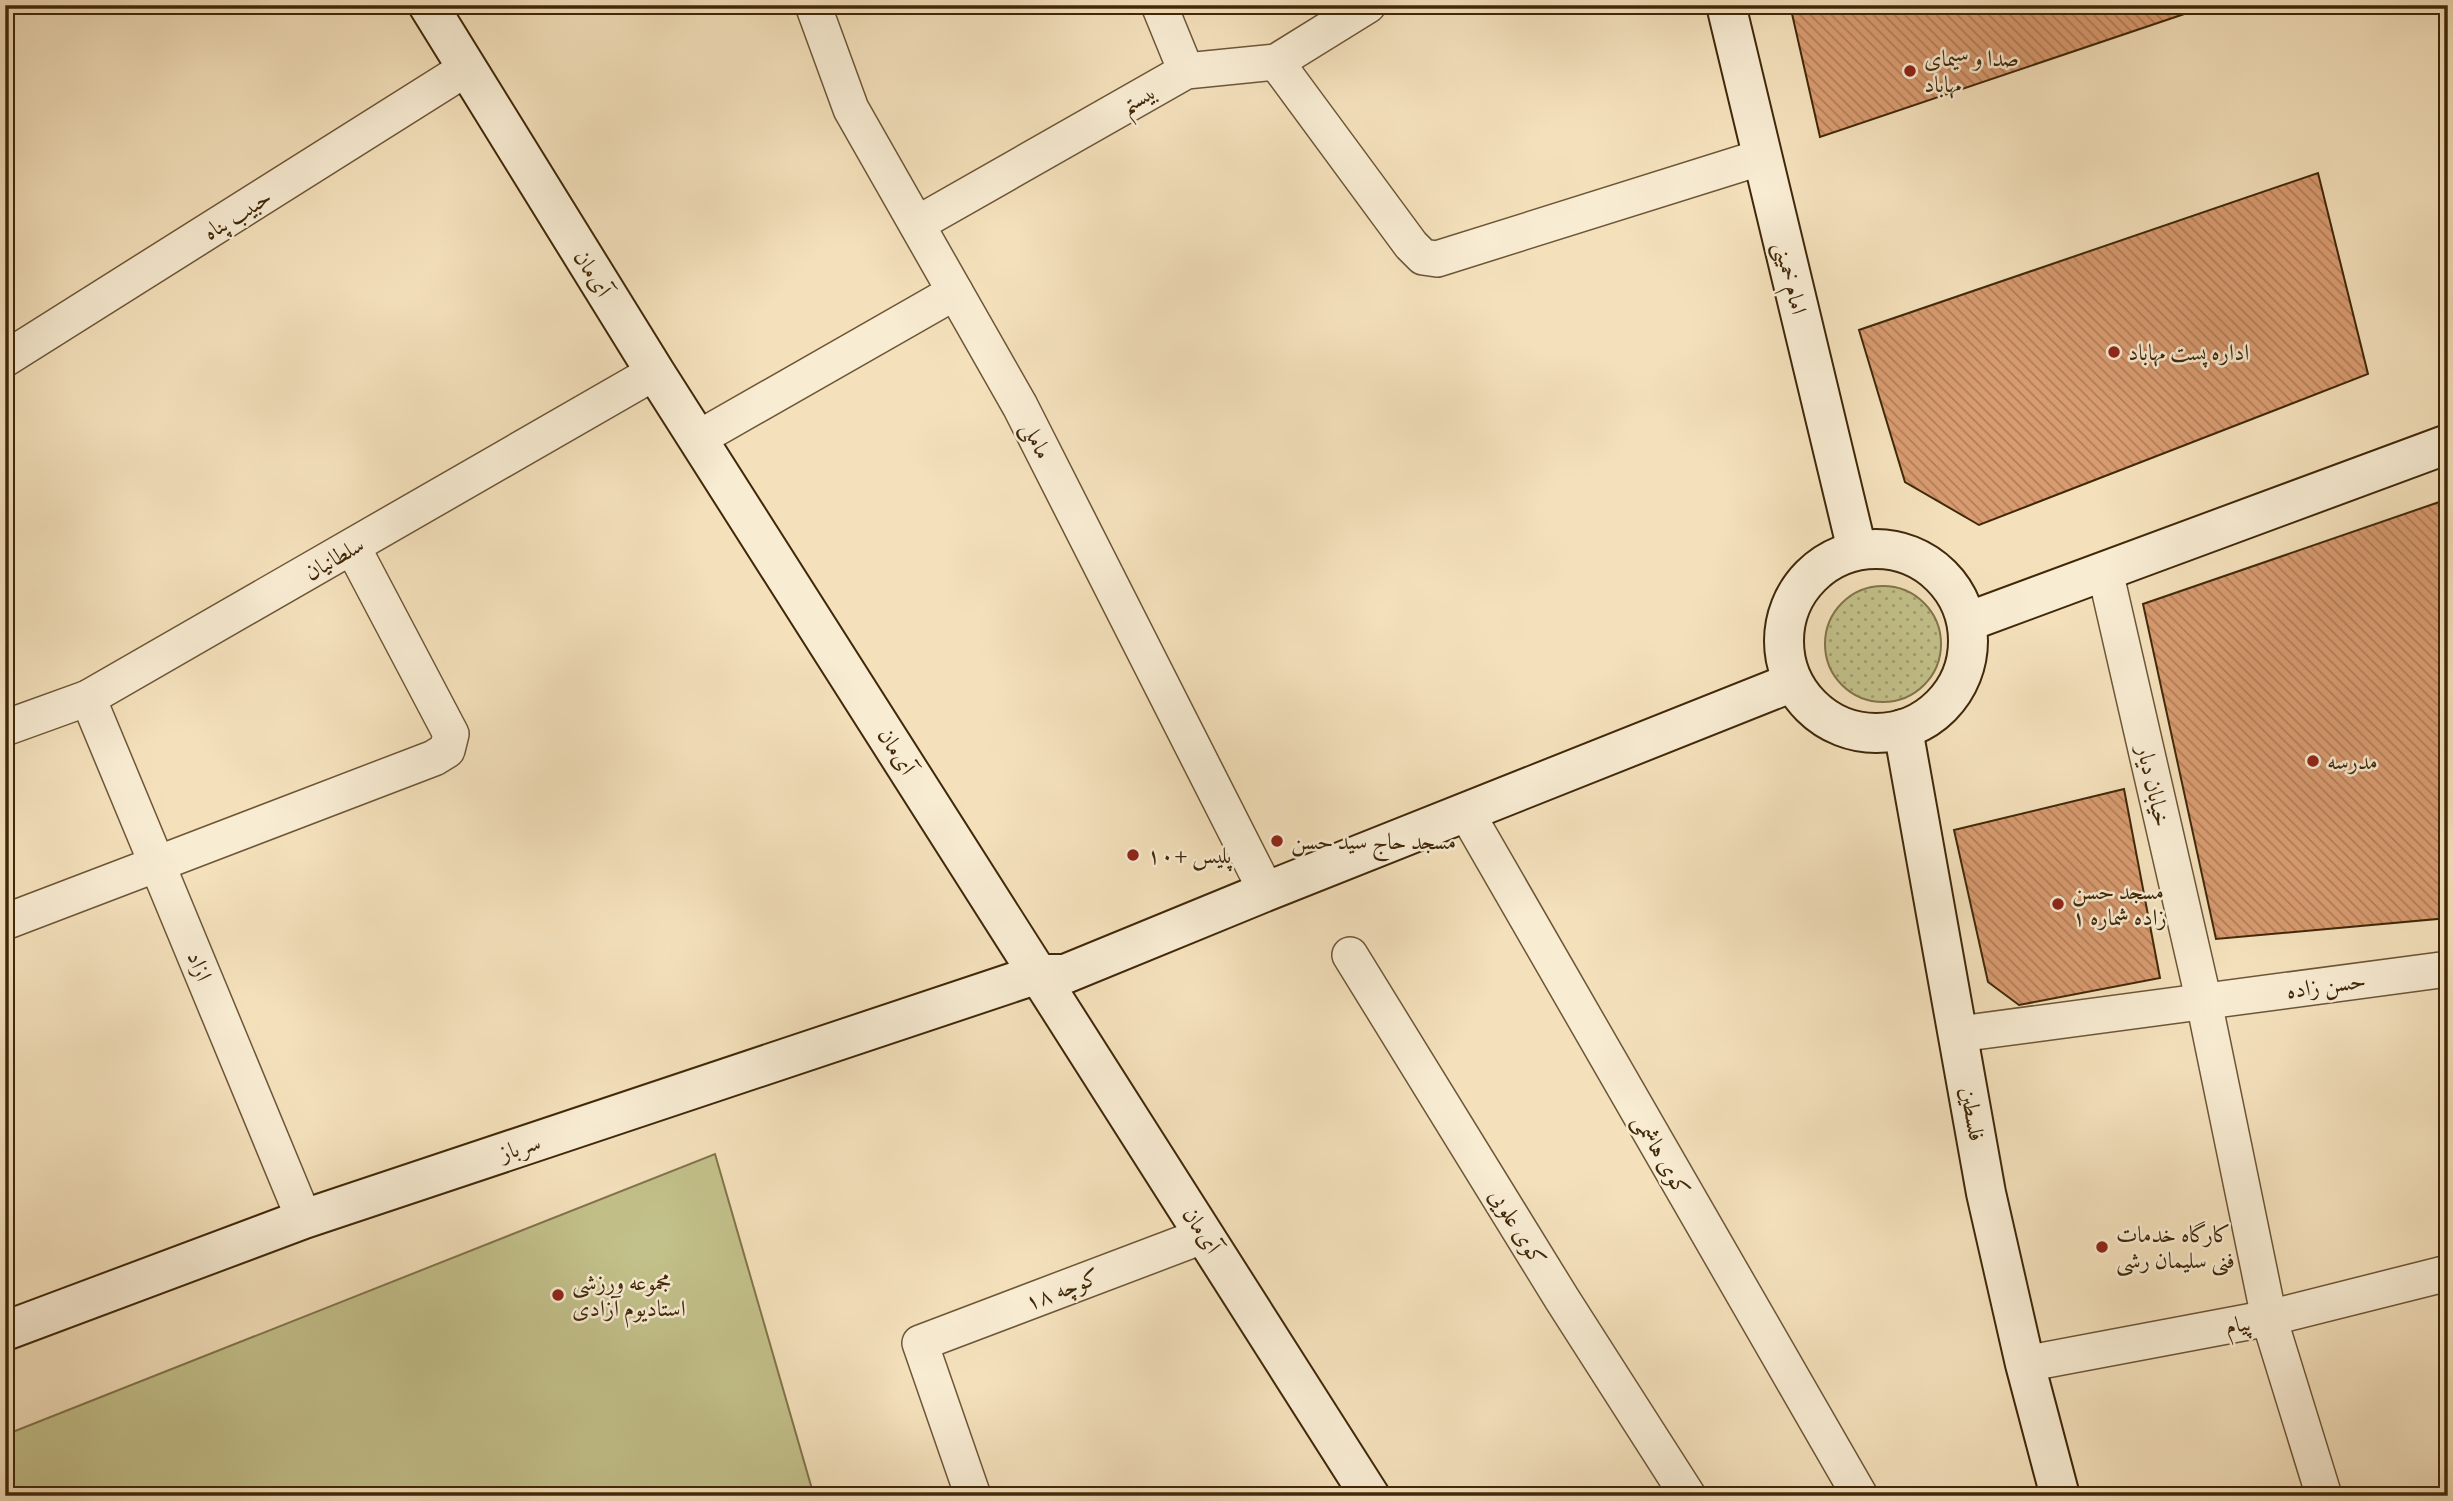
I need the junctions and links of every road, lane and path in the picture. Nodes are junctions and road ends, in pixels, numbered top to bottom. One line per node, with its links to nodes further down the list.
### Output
1 (428, 5): 7 (main road, آی‌مان)
2 (447, 5): 7 (street)
3 (813, 5): 11 (street, ماملی)
4 (1159, 5): 9 (street)
5 (1368, 5): 8 (street, بیستم)
6 (1726, 5): 10 (main road, امام خمینی)
7 (460, 56): 13 (street, حبیب پناه); 14 (main road, آی‌مان)
8 (1276, 62): 9 (street, بیستم); 10 (street)
9 (1186, 71): 11 (street, بیستم)
10 (1762, 157): 18 (main road, امام خمینی)
11 (917, 224): 12 (street, ماملی)
12 (955, 292): 15 (street); 27 (street, ماملی)
13 (5, 359)
14 (655, 372): 15 (main road, آی‌مان); 17 (street, سلطانیان)
15 (699, 438): 31 (main road, آی‌مان)
16 (2448, 444): 19 (main road)
17 (354, 548): 22 (street, سلطانیان); 26 (street)
18 (1857, 550): 20 (main road); 21 (main road)
19 (2105, 571): 20 (main road); 32 (street, خیابان دیار)
20 (1967, 622): 24 (main road)
21 (1790, 675): 24 (main road); 25 (main road); 27 (main road)
22 (88, 698): 23 (street, سلطانیان); 26 (street, ازاد)
23 (5, 728)
24 (1903, 729): 33 (main road, فلسطین)
25 (1466, 812): 31 (main road); 43 (street, کوی هاشمی)
26 (158, 864): 28 (street); 34 (street, ازاد)
27 (1259, 877): 31 (main road)
28 (5, 922)
29 (1350, 956): 42 (street, کوی علویی)
30 (2448, 969): 32 (street, حسن زاده)
31 (1038, 974): 34 (main road, سرباز); 35 (main road, آی‌مان)
32 (2204, 1002): 33 (street, حسن زاده); 37 (street, خیابان دیار)
33 (1959, 1034): 39 (main road, فلسطین)
34 (304, 1219): 38 (main road, سرباز)
35 (1205, 1235): 40 (street, کوچه ۱۸); 41 (main road, آی‌مان)
36 (2448, 1273): 37 (street, پیام)
37 (2269, 1318): 39 (street, پیام); 45 (street, خیابان دیار)
38 (5, 1331)
39 (2025, 1364): 44 (main road, فلسطین)
40 (972, 1496)
41 (1370, 1496)
42 (1688, 1496)
43 (1860, 1496)
44 (2060, 1496)
45 (2324, 1496)

